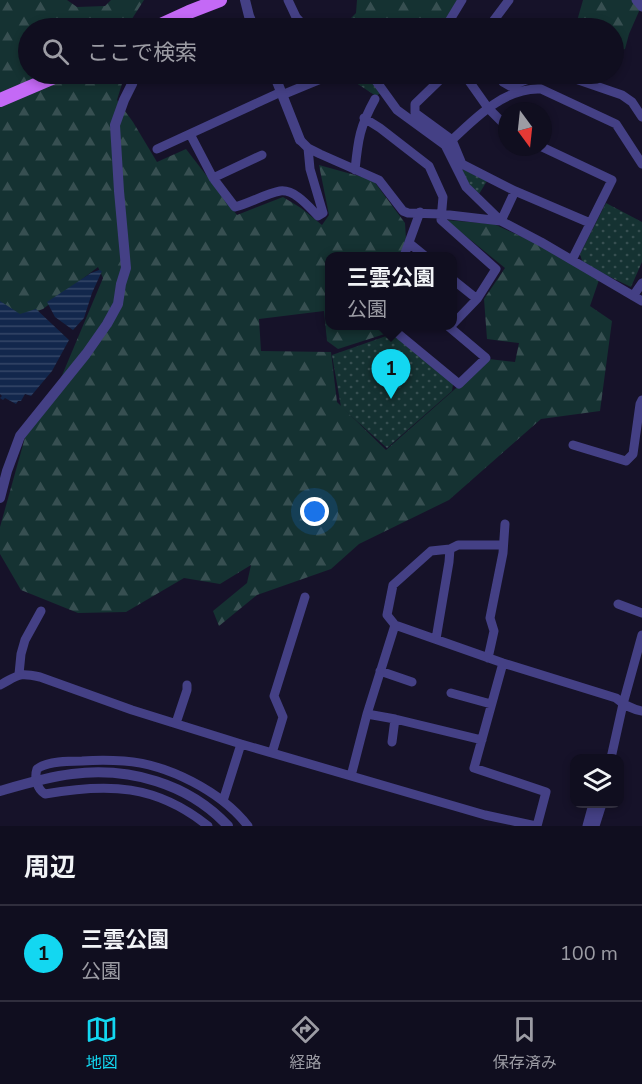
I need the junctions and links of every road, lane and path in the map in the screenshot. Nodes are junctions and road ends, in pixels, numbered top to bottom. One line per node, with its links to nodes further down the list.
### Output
1 (220, 0): 8 (main road)
2 (244, 0): 9 (street)
3 (288, 0): 10 (street)
4 (462, 0): 11 (street)
5 (509, 0): 12 (street)
6 (636, 0): 7 (street)
7 (642, 7)
8 (176, 18)
9 (250, 18)
10 (297, 18)
11 (451, 18)
12 (496, 18)
13 (38, 84): 23 (main road)
14 (132, 84): 56 (street)
15 (278, 84): 21 (street)
16 (308, 84): 21 (street)
17 (379, 84): 40 (street)
18 (436, 84): 29 (street)
19 (471, 84): 24 (street)
20 (590, 84): 25 (street)
21 (282, 94): 28 (street); 30 (street)
22 (375, 99): 26 (street)
23 (0, 100)
24 (489, 108): 27 (street); 29 (street); 34 (street)
25 (642, 117)
26 (364, 118): 35 (street); 39 (street)
27 (498, 118)
28 (190, 134): 31 (street); 36 (street)
29 (452, 140): 37 (street)
30 (304, 144): 35 (street); 36 (street)
31 (157, 149)
32 (552, 152): 41 (street)
33 (262, 155): 36 (street)
34 (642, 164)
35 (355, 170): 38 (street)
36 (213, 178)
37 (515, 191): 40 (street); 41 (street)
38 (420, 212): 39 (street); 42 (street)
39 (441, 214): 40 (street); 49 (street)
40 (501, 221): 45 (street)
41 (590, 223): 45 (street)
42 (409, 243): 43 (street); 44 (street)
43 (406, 252)
44 (420, 252)
45 (572, 260): 48 (street)
46 (457, 282): 49 (street)
47 (642, 283): 48 (street)
48 (633, 296): 50 (street)
49 (477, 299): 51 (street)
50 (642, 301)
51 (457, 320)
52 (396, 330): 53 (street)
53 (455, 330)
54 (642, 400): 55 (street)
55 (573, 446)
56 (0, 498)
57 (505, 524): 58 (street)
58 (503, 545): 59 (street); 67 (street)
59 (450, 549): 64 (street); 66 (street)
60 (305, 597): 84 (street)
61 (618, 604): 63 (street)
62 (41, 611): 70 (street)
63 (642, 613)
64 (395, 625): 66 (street); 69 (street)
65 (642, 635): 76 (street)
66 (436, 639): 67 (street)
67 (488, 658): 68 (street)
68 (503, 663): 75 (street); 76 (street)
69 (380, 671): 71 (street); 78 (street)
70 (19, 674): 72 (street); 80 (street)
71 (412, 682)
72 (0, 685)
73 (187, 686): 80 (street)
74 (451, 693): 75 (street)
75 (491, 704): 81 (street)
76 (623, 704): 77 (street); 85 (street)
77 (642, 711)
78 (367, 714): 79 (street); 86 (street)
79 (395, 719): 81 (street); 82 (street)
80 (176, 723): 83 (street)
81 (482, 740): 95 (street)
82 (392, 742)
83 (241, 744): 84 (street); 89 (street)
84 (272, 753): 86 (street)
85 (612, 754)
86 (351, 776): 95 (street)
87 (36, 781): 88 (street); 89 (street); 92 (street); 93 (street)
88 (0, 791)
89 (223, 801): 94 (street)
90 (592, 808): 96 (street)
91 (601, 808): 97 (street)
92 (207, 826)
93 (228, 826)
94 (248, 826)
95 (536, 826)
96 (587, 826)
97 (595, 826)

